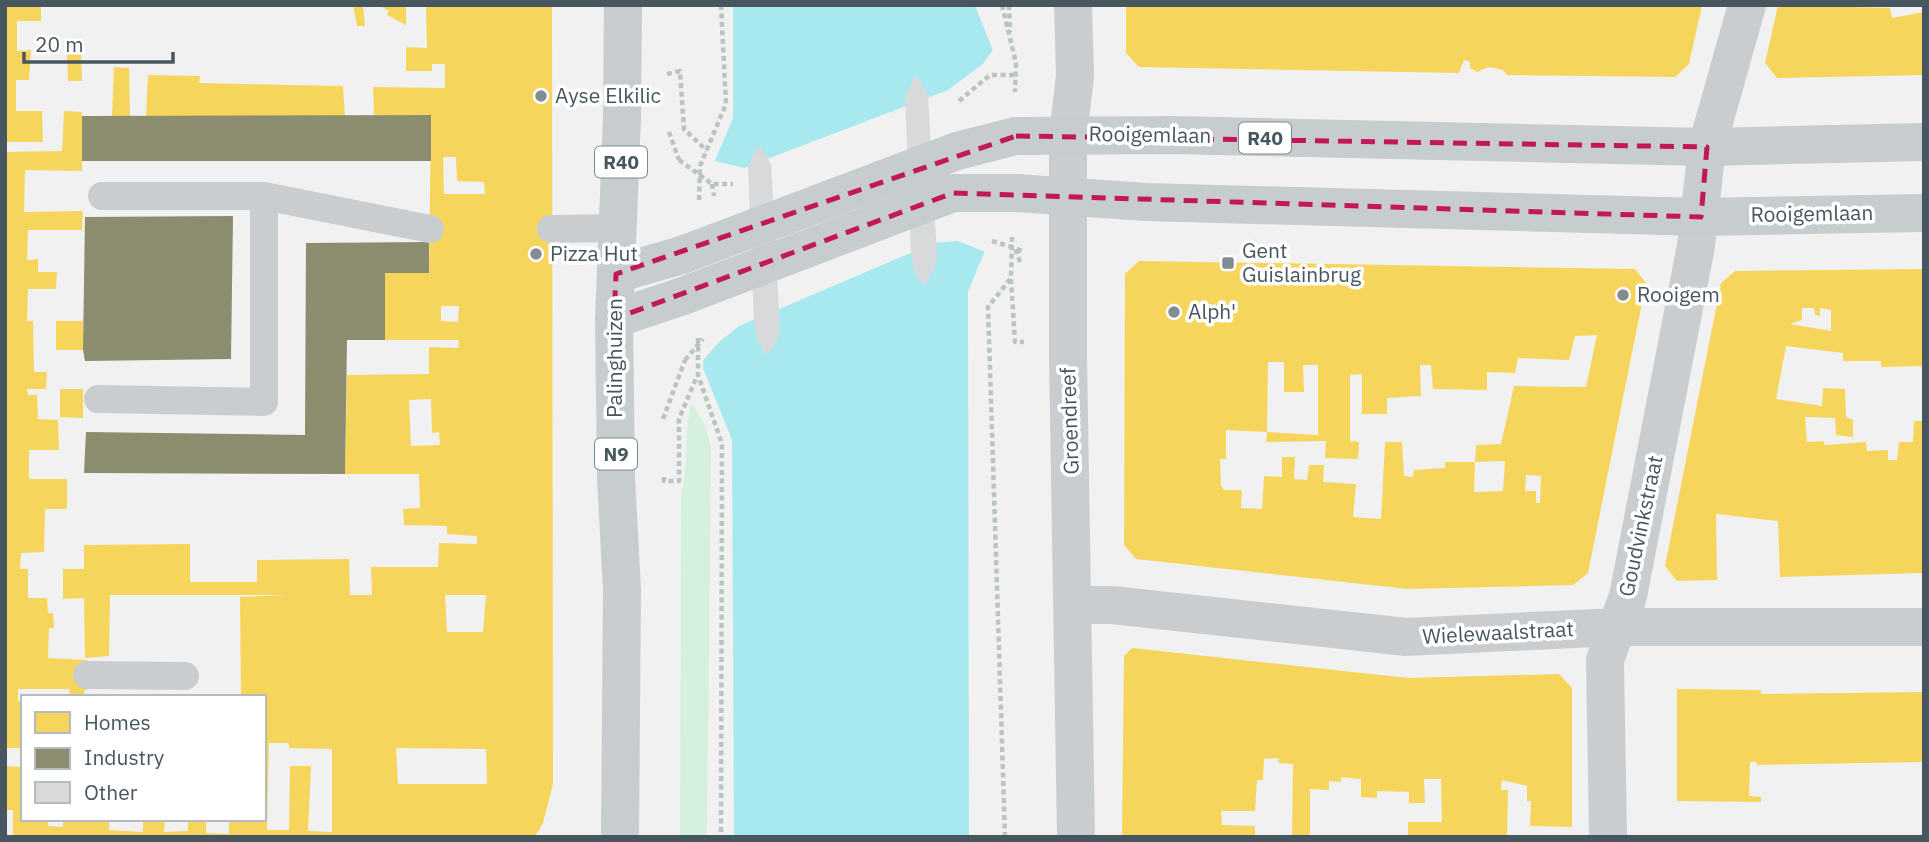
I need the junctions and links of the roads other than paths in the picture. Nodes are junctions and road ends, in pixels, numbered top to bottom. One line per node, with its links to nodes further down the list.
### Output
1 (623, 5): 12 (main road, Palinghuizen / R40)
2 (1073, 5): 4 (street, Groendreef)
3 (1747, 5): 6 (street)
4 (1068, 134): 6 (main road, Rooigemlaan / R40); 9 (street, Groendreef); 15 (main road, Rooigemlaan / R40, bridge)
5 (1924, 142): 6 (main road, Rooigemlaan / R40)
6 (1707, 147): 11 (street)
7 (102, 196): 8 (lane)
8 (264, 196): 13 (lane); 17 (lane)
9 (1069, 197): 11 (main road, Rooigemlaan); 16 (main road, Rooigemlaan, bridge); 18 (street, Groendreef)
10 (1924, 213): 11 (main road, Rooigemlaan)
11 (1701, 217): 20 (street, Goudvinkstraat)
12 (619, 228): 14 (lane); 15 (main road, Palinghuizen / R40)
13 (430, 229)
14 (551, 229)
15 (617, 274): 16 (main road, Palinghuizen / R40)
16 (614, 319): 23 (main road, Palinghuizen / N9)
17 (98, 399)
18 (1074, 605): 20 (street, Wielewaalstraat); 24 (street, Groendreef)
19 (1924, 626): 20 (street, Wielewaalstraat)
20 (1616, 627): 25 (street, Goudvinkstraat)
21 (87, 675): 22 (lane)
22 (185, 676)
23 (620, 837)
24 (1076, 837)
25 (1608, 837)

